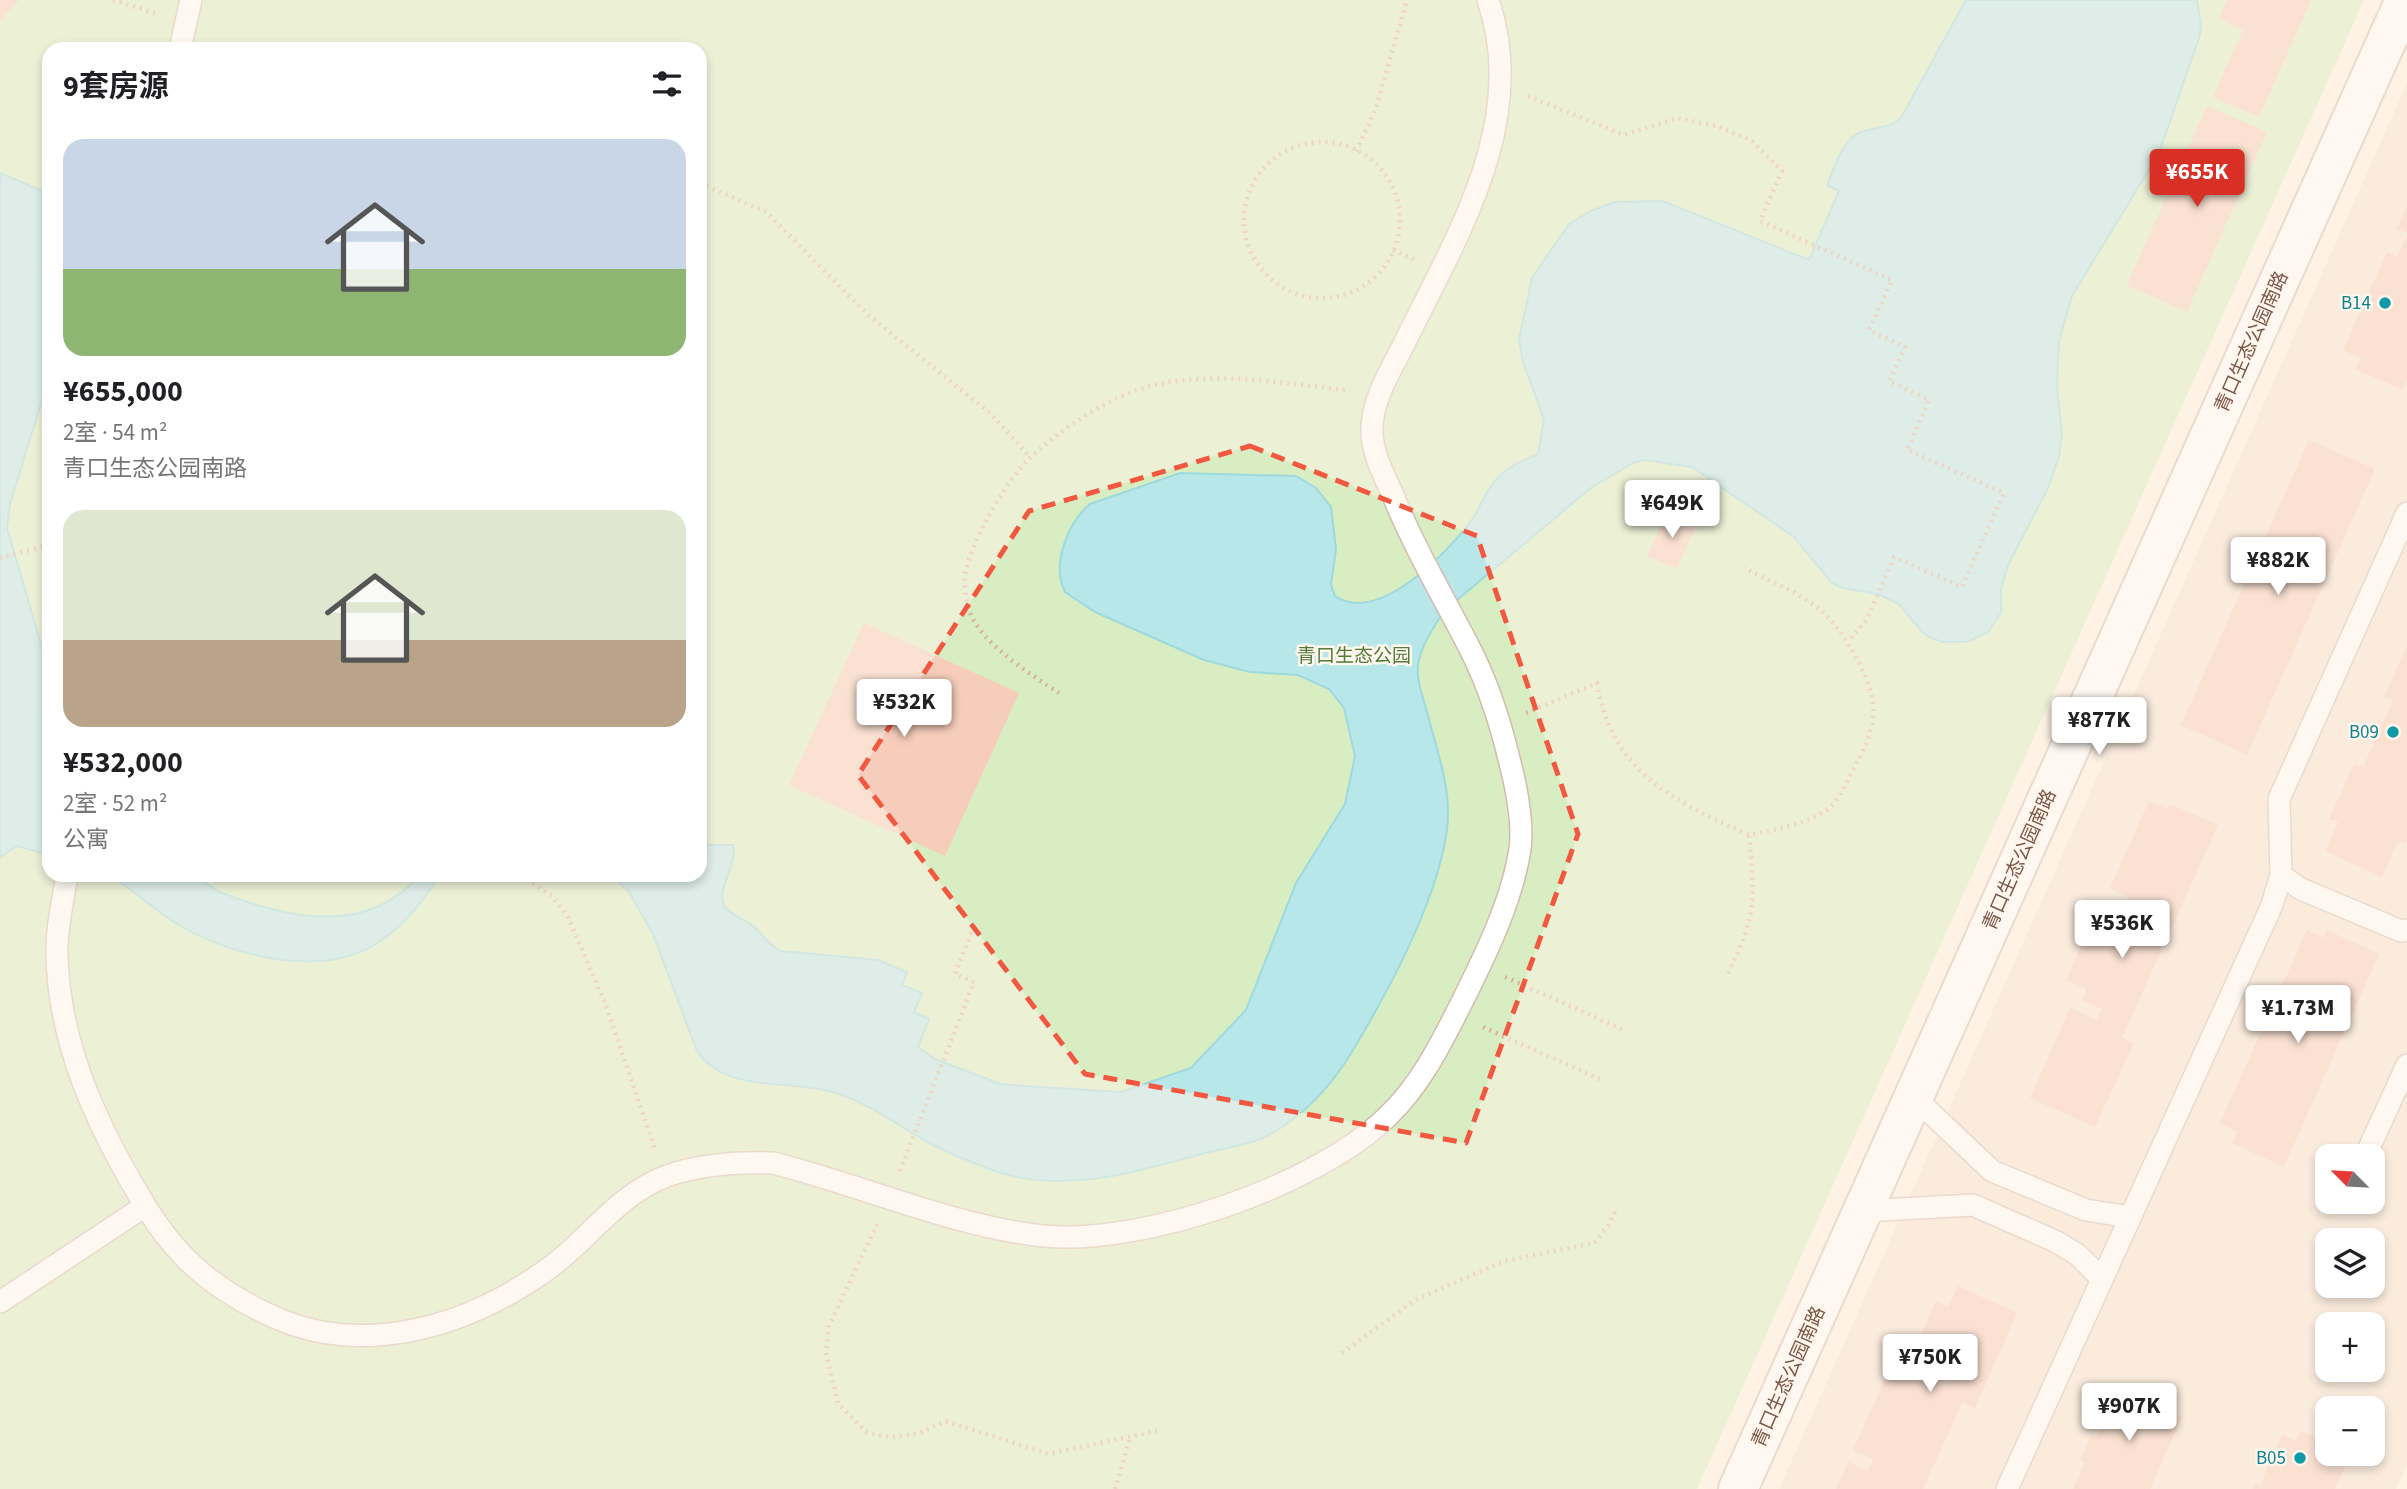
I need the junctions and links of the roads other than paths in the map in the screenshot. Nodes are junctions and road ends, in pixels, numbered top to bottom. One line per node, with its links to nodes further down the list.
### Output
1 (191, 0): 4 (lane)
2 (1488, 0): 12 (lane)
3 (2405, 0): 10 (street, 青口生态公园南路)
4 (182, 42)
5 (2407, 513): 6 (lane)
6 (2281, 875): 8 (lane); 14 (lane)
7 (65, 882): 12 (lane)
8 (2407, 930)
9 (2407, 1065): 11 (lane)
10 (1914, 1097): 13 (street, 青口生态公园南路); 14 (lane)
11 (2371, 1144)
12 (145, 1206): 16 (lane)
13 (1863, 1211): 15 (lane); 17 (street, 青口生态公园南路)
14 (2130, 1217): 15 (lane)
15 (2102, 1279): 18 (lane)
16 (0, 1302)
17 (1738, 1489)
18 (2007, 1489)

